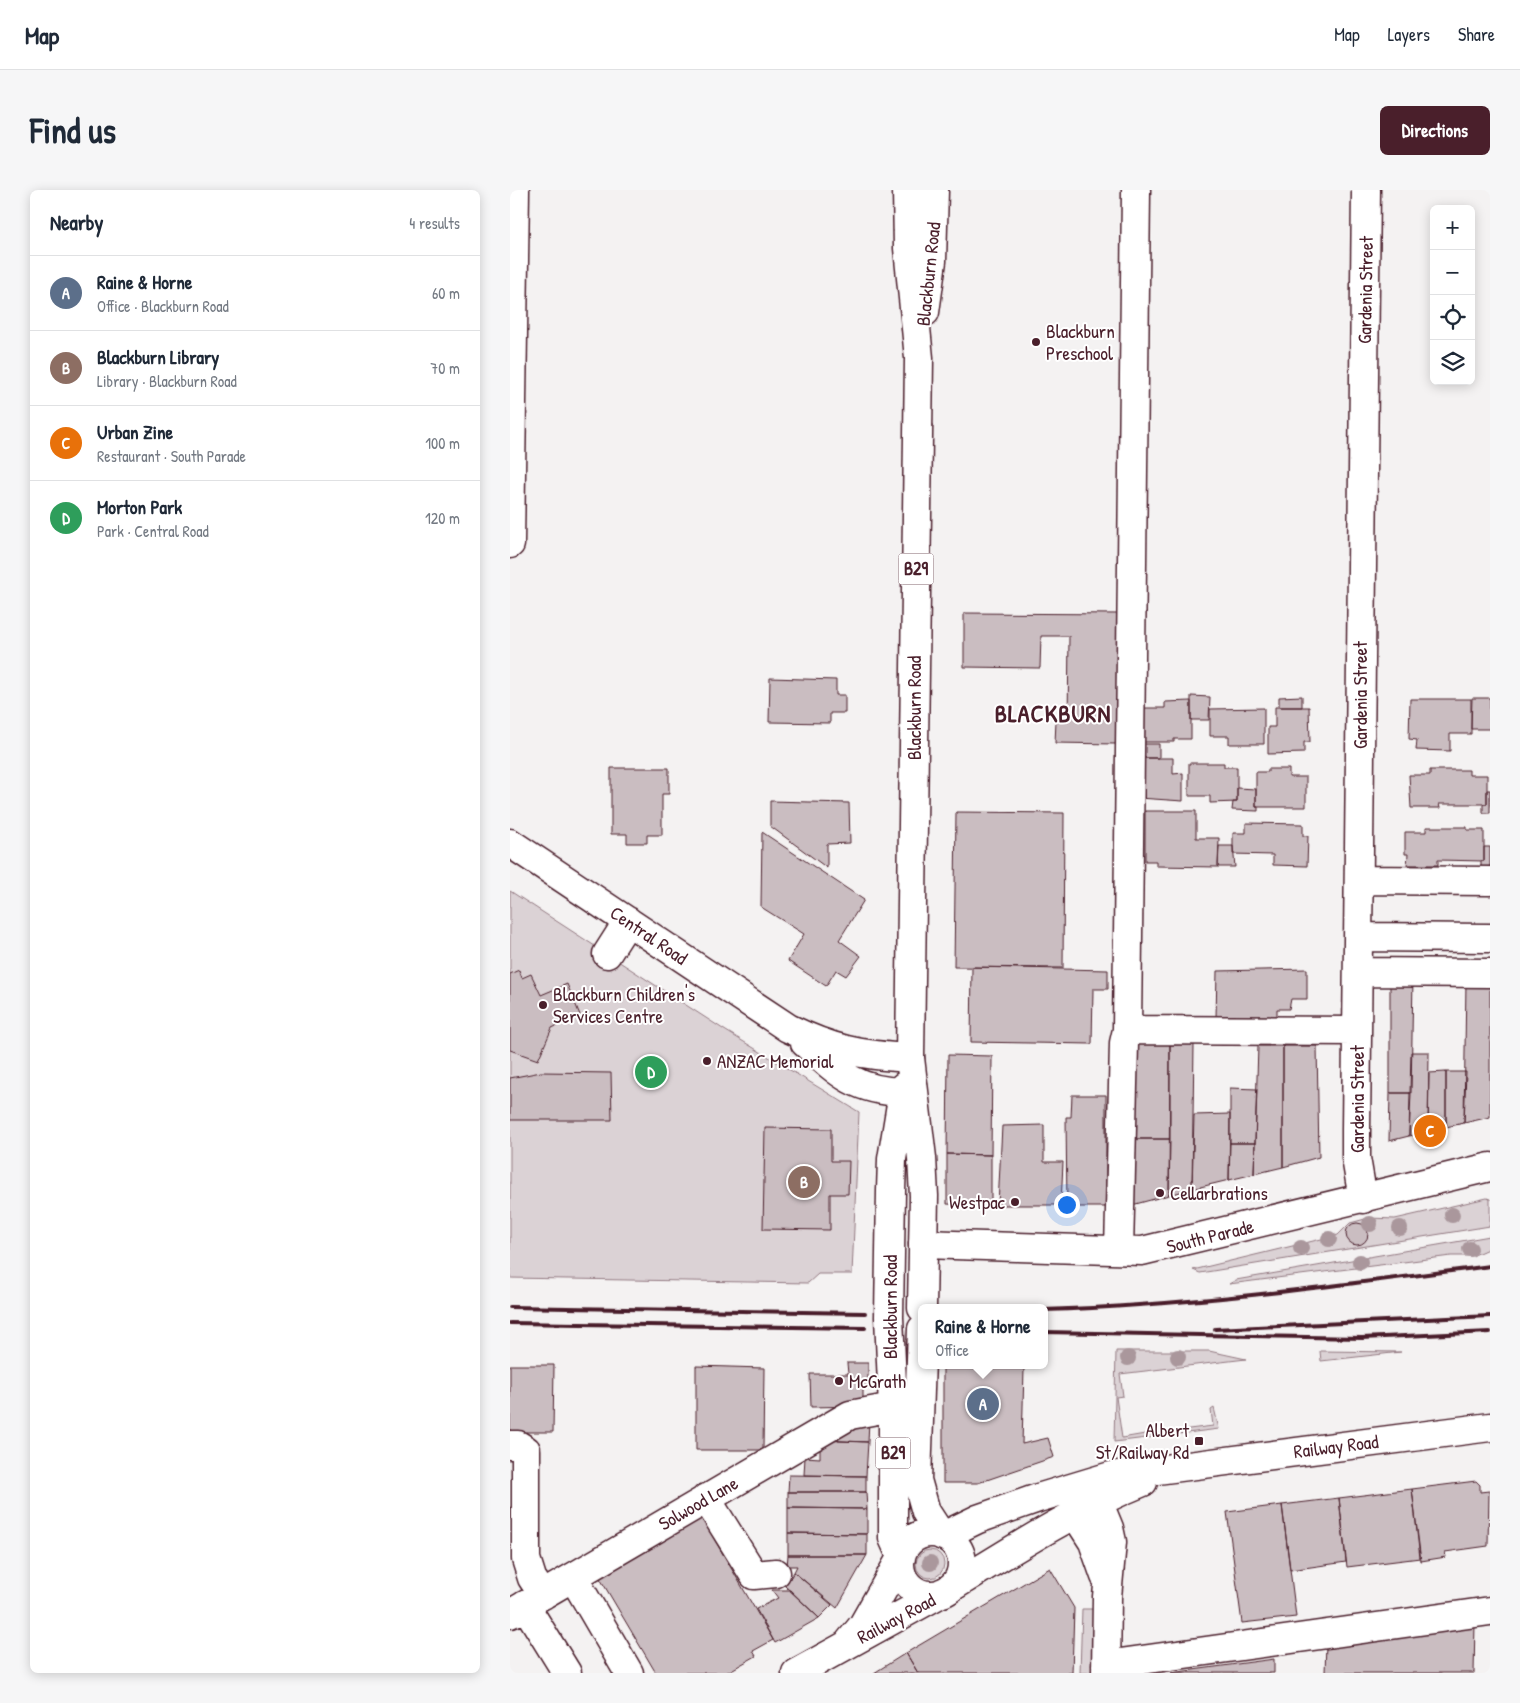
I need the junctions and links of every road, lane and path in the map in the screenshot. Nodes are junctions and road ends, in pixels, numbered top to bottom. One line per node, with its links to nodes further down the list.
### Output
1 (515, 190): 7 (street)
2 (934, 190): 6 (street, Blackburn Road / B29)
3 (1136, 190): 17 (street)
4 (1366, 190): 9 (street, Gardenia Street)
5 (904, 193): 6 (street, Blackburn Road / B29)
6 (919, 358): 19 (street, Blackburn Road / B29)
7 (510, 544)
8 (510, 843): 11 (street, Central Road)
9 (1359, 880): 10 (street); 12 (street, Gardenia Street)
10 (1490, 882)
11 (628, 921): 14 (street); 19 (street, Central Road)
12 (1358, 937): 13 (street); 15 (street, Gardenia Street)
13 (1490, 938)
14 (607, 954)
15 (1358, 972): 16 (street); 18 (street, Gardenia Street)
16 (1490, 973)
17 (1127, 1030): 18 (street); 24 (street)
18 (1357, 1031): 21 (street, Gardenia Street)
19 (908, 1077): 22 (street, Blackburn Road / B29); 23 (street, Blackburn Road / B29)
20 (1490, 1168): 21 (street, South Parade)
21 (1363, 1199): 24 (street, South Parade)
22 (890, 1244): 23 (street, South Parade); 27 (street, Blackburn Road / B29)
23 (923, 1244): 24 (street, South Parade); 25 (street, Blackburn Road / B29)
24 (1119, 1250)
25 (922, 1304)
26 (921, 1369): 34 (street, Blackburn Road / B29)
27 (893, 1407): 32 (street, Solwood Lane); 36 (street, Blackburn Road / B29)
28 (1490, 1426): 30 (street, Railway Road)
29 (510, 1445): 35 (street)
30 (1182, 1466): 31 (street, Railway Road); 33 (street, Railway Road)
31 (1076, 1486): 33 (street); 34 (street, Railway Road)
32 (706, 1498): 37 (street); 38 (street, Solwood Lane)
33 (1086, 1508): 39 (street, Railway Road); 43 (street)
34 (942, 1535): 36 (street); 39 (street, B29)
35 (518, 1552): 40 (street)
36 (901, 1557): 39 (street, B29); 42 (street, Railway Road)
37 (776, 1573)
38 (573, 1577): 40 (street, Solwood Lane); 45 (street)
39 (946, 1591): 42 (street, Railway Road)
40 (526, 1605): 44 (street)
41 (1490, 1611): 43 (street)
42 (848, 1643): 46 (street, Railway Road)
43 (1106, 1669)
44 (567, 1673)
45 (629, 1673)
46 (796, 1673)

